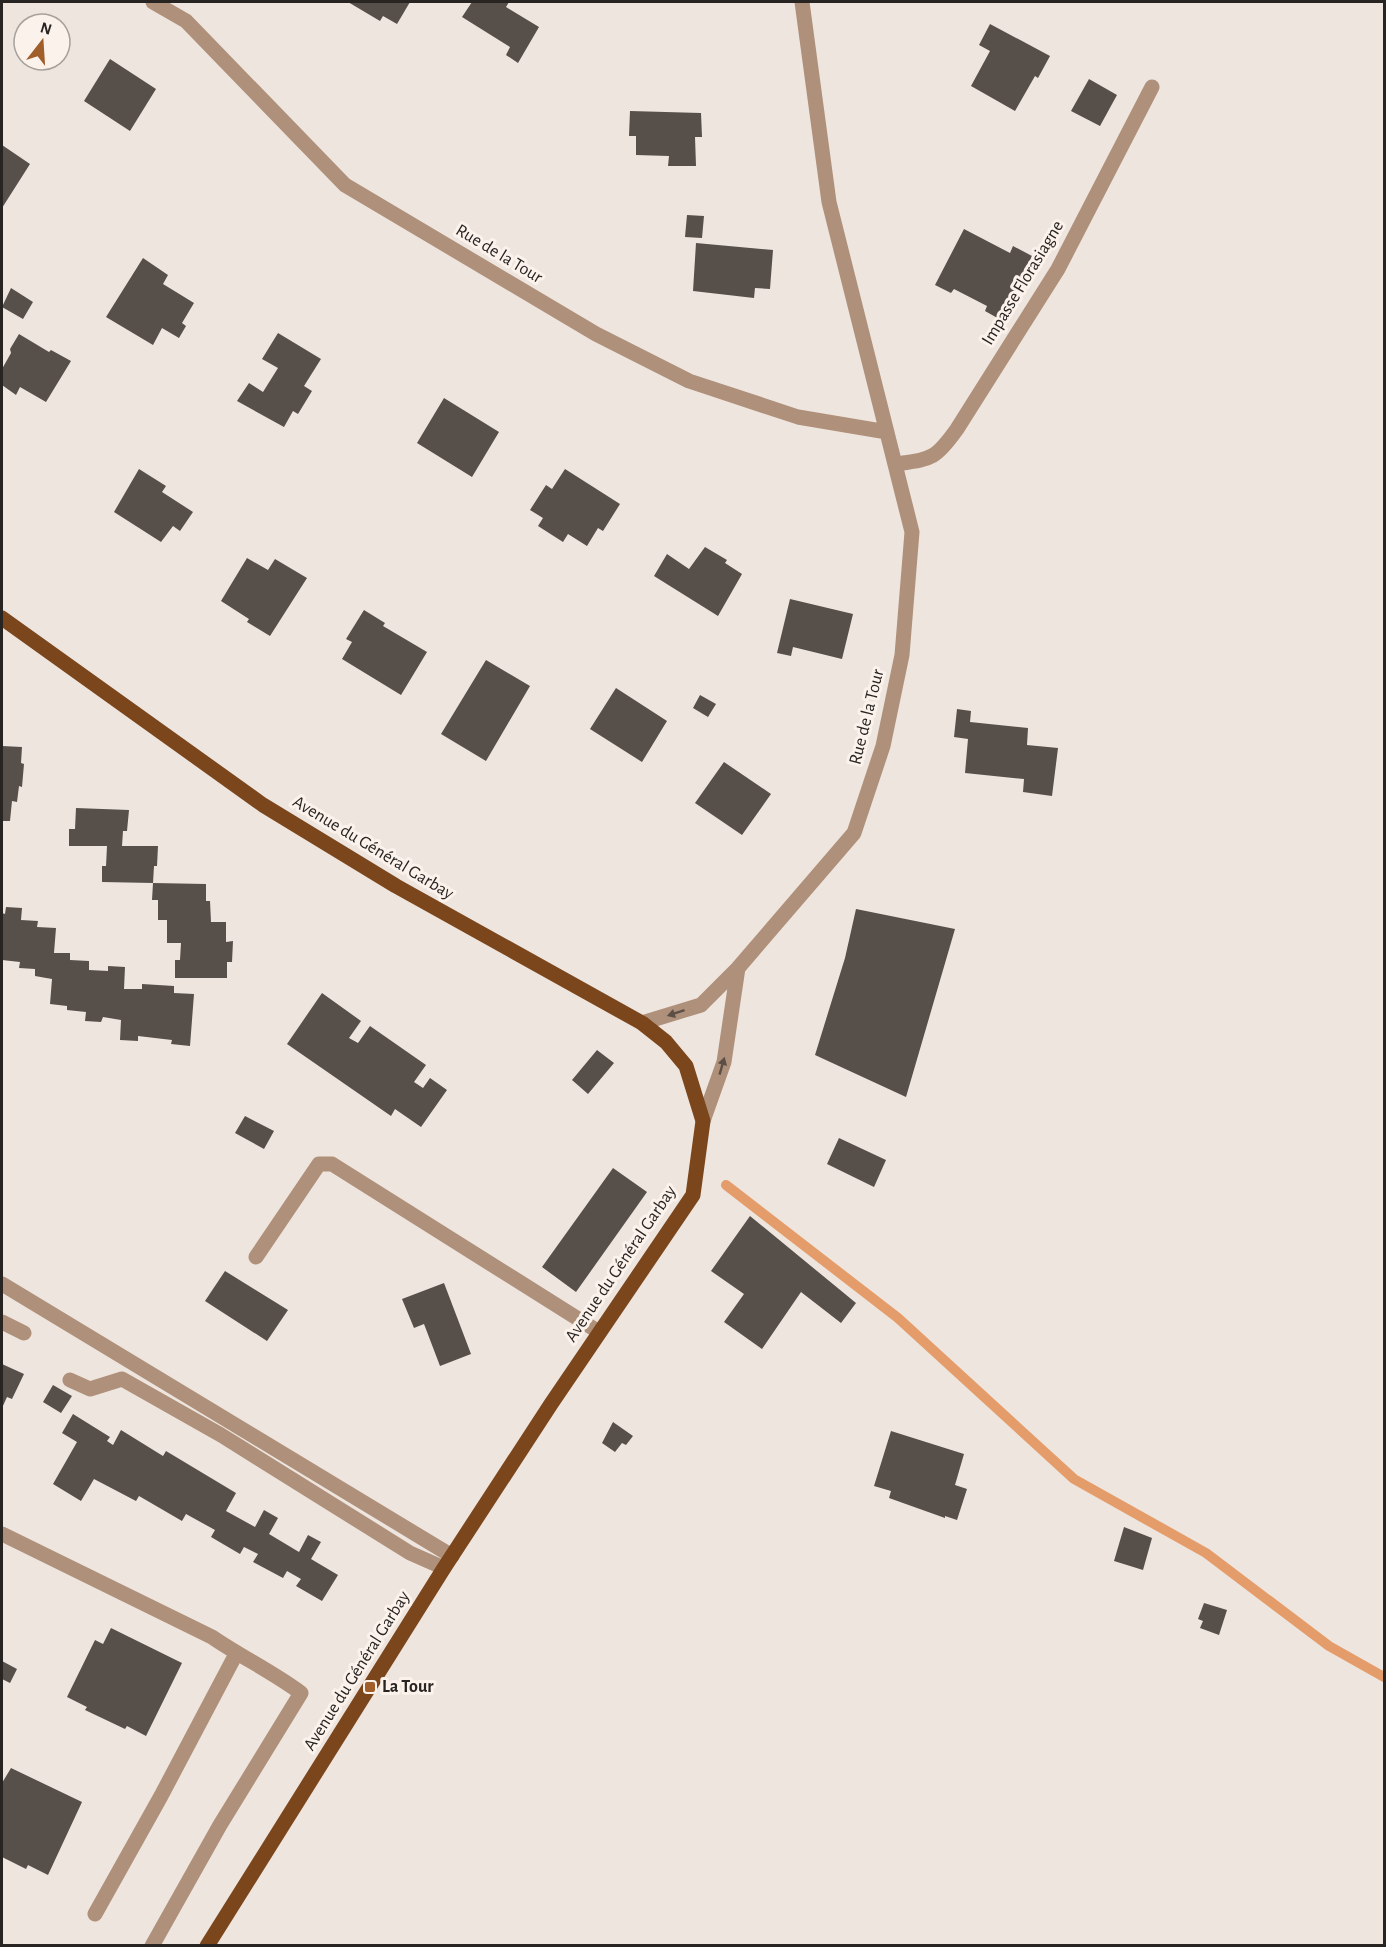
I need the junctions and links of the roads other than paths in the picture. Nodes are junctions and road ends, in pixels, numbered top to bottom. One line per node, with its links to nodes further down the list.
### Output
1 (153, 2): 4 (street, Rue de la Tour)
2 (802, 2): 4 (street, Rue de la Tour)
3 (1152, 87): 5 (street, Impasse Florasiagne)
4 (887, 432): 5 (street, Rue de la Tour)
5 (896, 464): 7 (street, Rue de la Tour)
6 (2, 618): 8 (main road, Avenue du Général Garbay)
7 (738, 968): 8 (street, Rue de la Tour, one-way to 8); 9 (street, one-way to 7)
8 (642, 1023): 9 (main road, Avenue du Général Garbay)
9 (703, 1121): 13 (main road, Avenue du Général Garbay)
10 (256, 1257): 13 (street)
11 (2, 1284): 17 (street)
12 (2, 1322): 14 (street)
13 (599, 1332): 17 (main road, Avenue du Général Garbay)
14 (24, 1333)
15 (70, 1380): 17 (street)
16 (2, 1534): 18 (street)
17 (448, 1562): 21 (main road, Avenue du Général Garbay)
18 (236, 1654): 19 (street); 20 (street)
19 (95, 1914)
20 (152, 1946)
21 (207, 1946)

